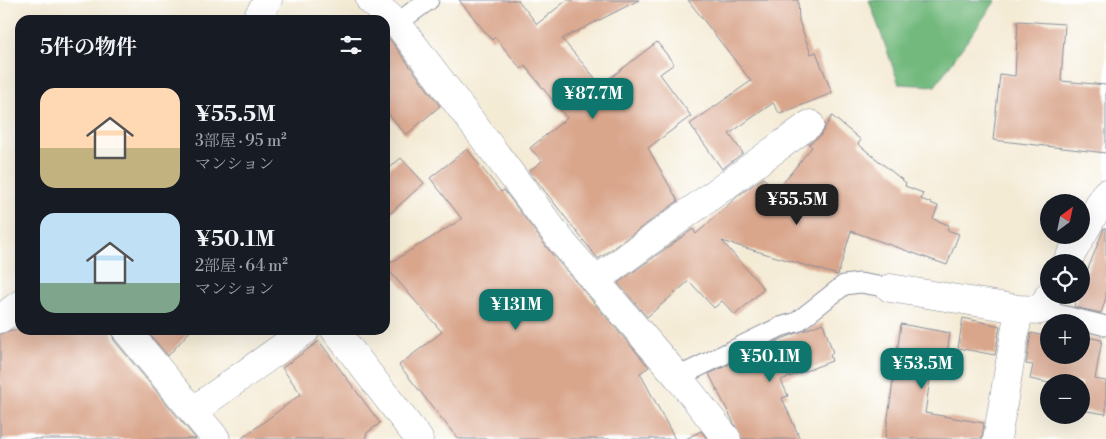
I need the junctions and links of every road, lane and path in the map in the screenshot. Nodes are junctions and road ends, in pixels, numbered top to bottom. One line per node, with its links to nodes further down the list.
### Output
1 (268, 0): 4 (street)
2 (370, 0): 5 (street)
3 (429, 0): 7 (lane)
4 (259, 15)
5 (388, 15)
6 (390, 17): 7 (street)
7 (397, 23): 11 (street)
8 (810, 124): 11 (street)
9 (1106, 193): 10 (street)
10 (1072, 254)
11 (596, 280): 20 (street)
12 (890, 288): 13 (street); 20 (lane)
13 (1036, 305): 16 (lane); 25 (street)
14 (15, 308): 15 (street)
15 (0, 319)
16 (1106, 326)
17 (130, 335): 21 (street)
18 (299, 335): 21 (street)
19 (339, 335): 23 (street)
20 (678, 377): 24 (street)
21 (194, 410): 22 (street)
22 (216, 439)
23 (419, 439)
24 (727, 439)
25 (997, 439)

